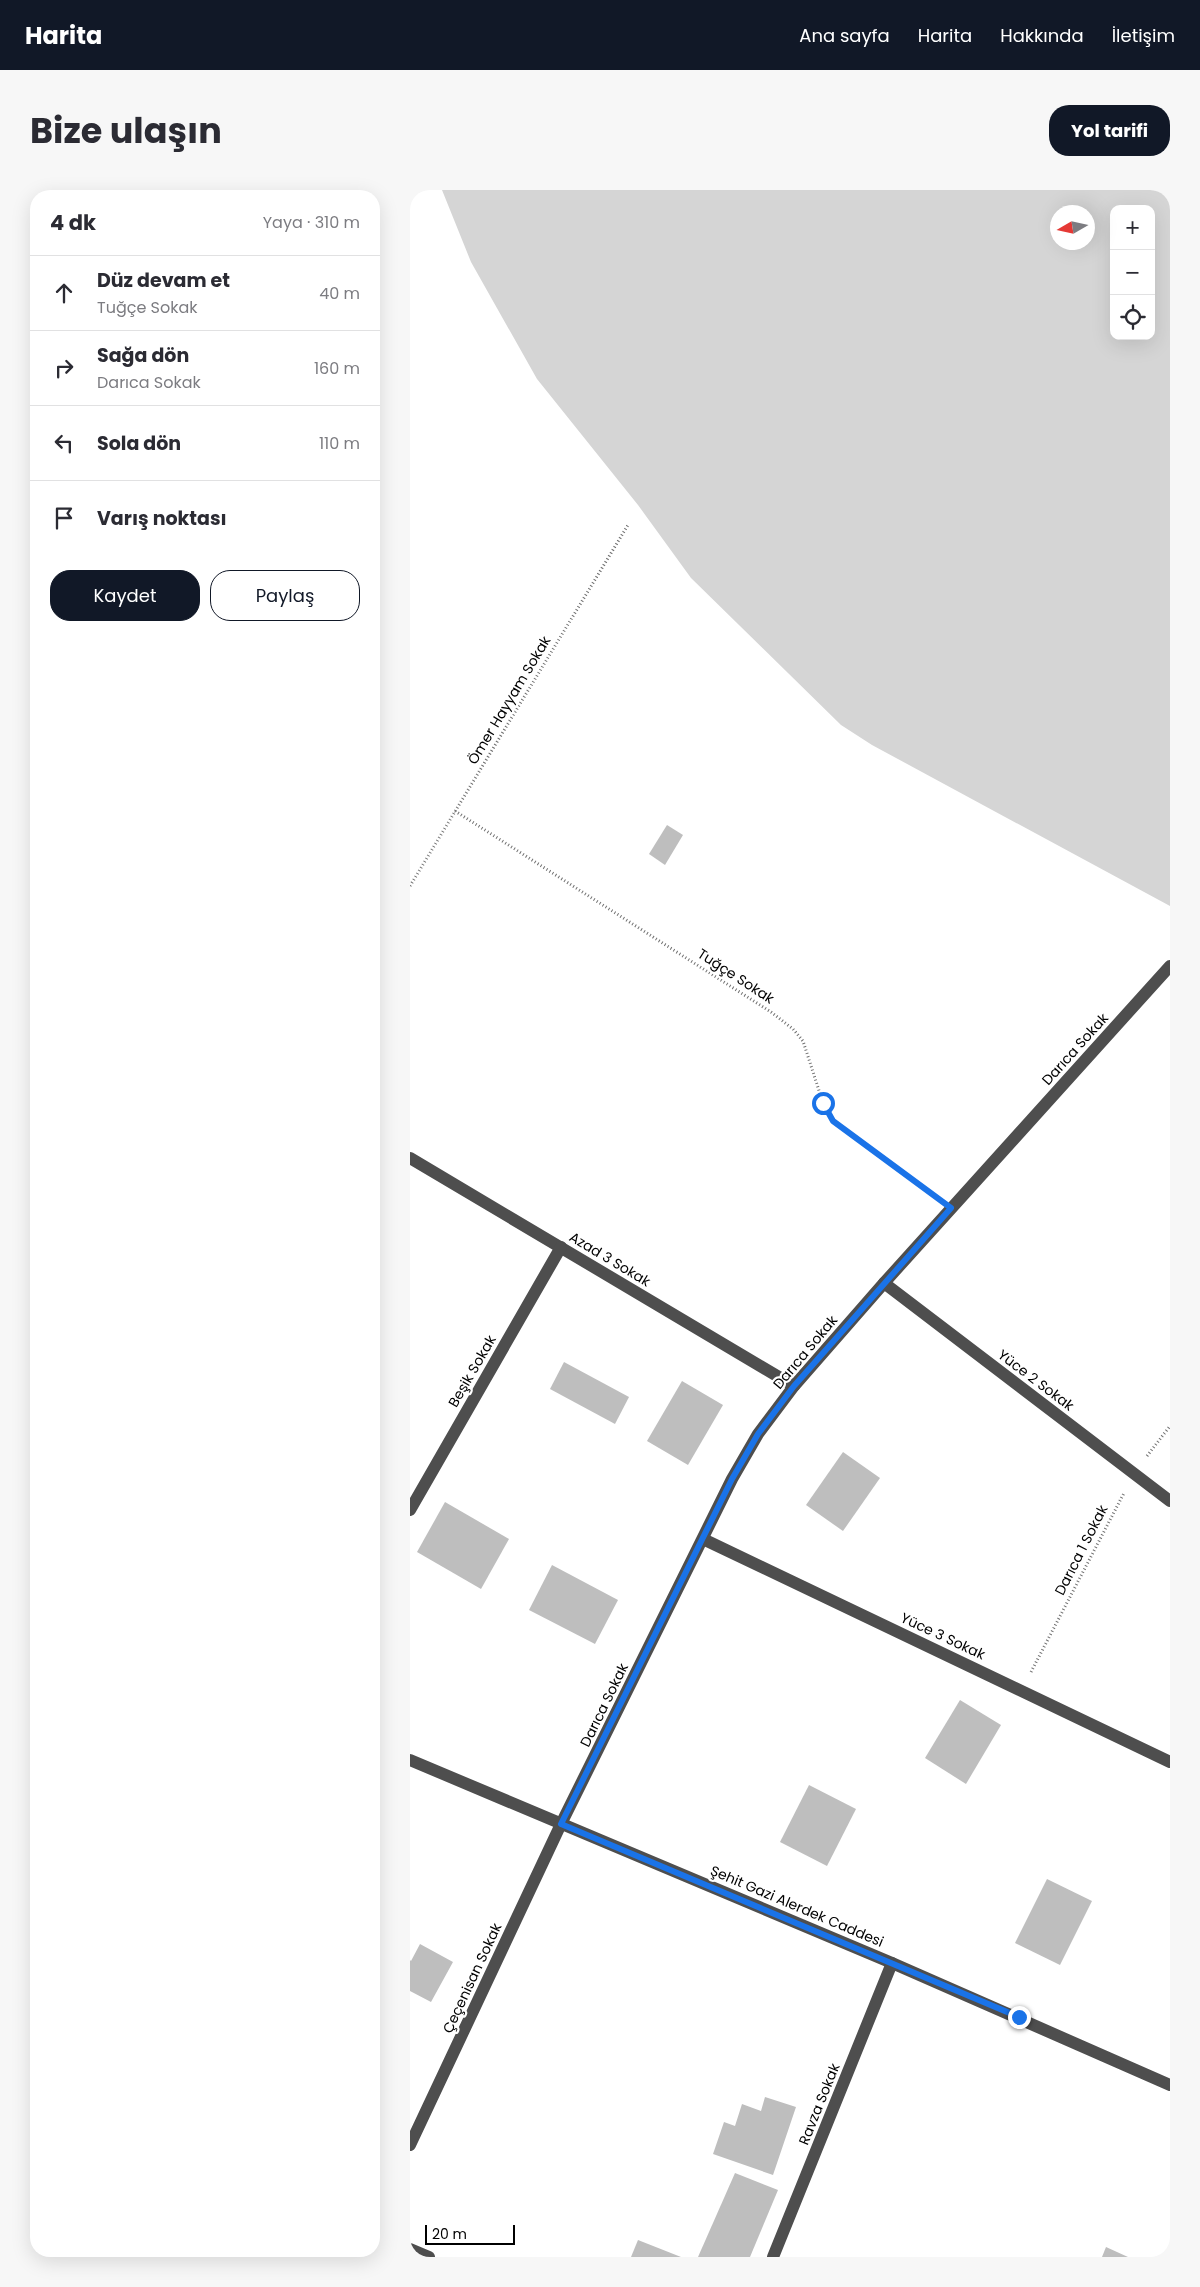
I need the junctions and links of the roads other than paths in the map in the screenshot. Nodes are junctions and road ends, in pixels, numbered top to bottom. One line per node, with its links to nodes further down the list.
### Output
1 (1170, 966): 4 (street, Darıca Sokak)
2 (410, 1158): 3 (street, Azad 3 Sokak)
3 (561, 1247): 5 (street, Azad 3 Sokak); 7 (street, Beşik Sokak)
4 (884, 1283): 5 (street, Darıca Sokak); 6 (street, Yüce 2 Sokak)
5 (794, 1386): 8 (street, Darıca Sokak)
6 (1170, 1501)
7 (410, 1510)
8 (703, 1538): 10 (street, Yüce 3 Sokak); 11 (street, Darıca Sokak)
9 (410, 1760): 11 (street, Şehit Gazi Alerdek Caddesi)
10 (1170, 1762)
11 (561, 1824): 12 (street, Şehit Gazi Alerdek Caddesi); 14 (street, Çeçenisan Sokak)
12 (892, 1962): 13 (street, Şehit Gazi Alerdek Caddesi); 17 (street, Ravza Sokak)
13 (1170, 2085)
14 (410, 2145)
15 (410, 2249): 16 (street)
16 (429, 2257)
17 (773, 2257)

